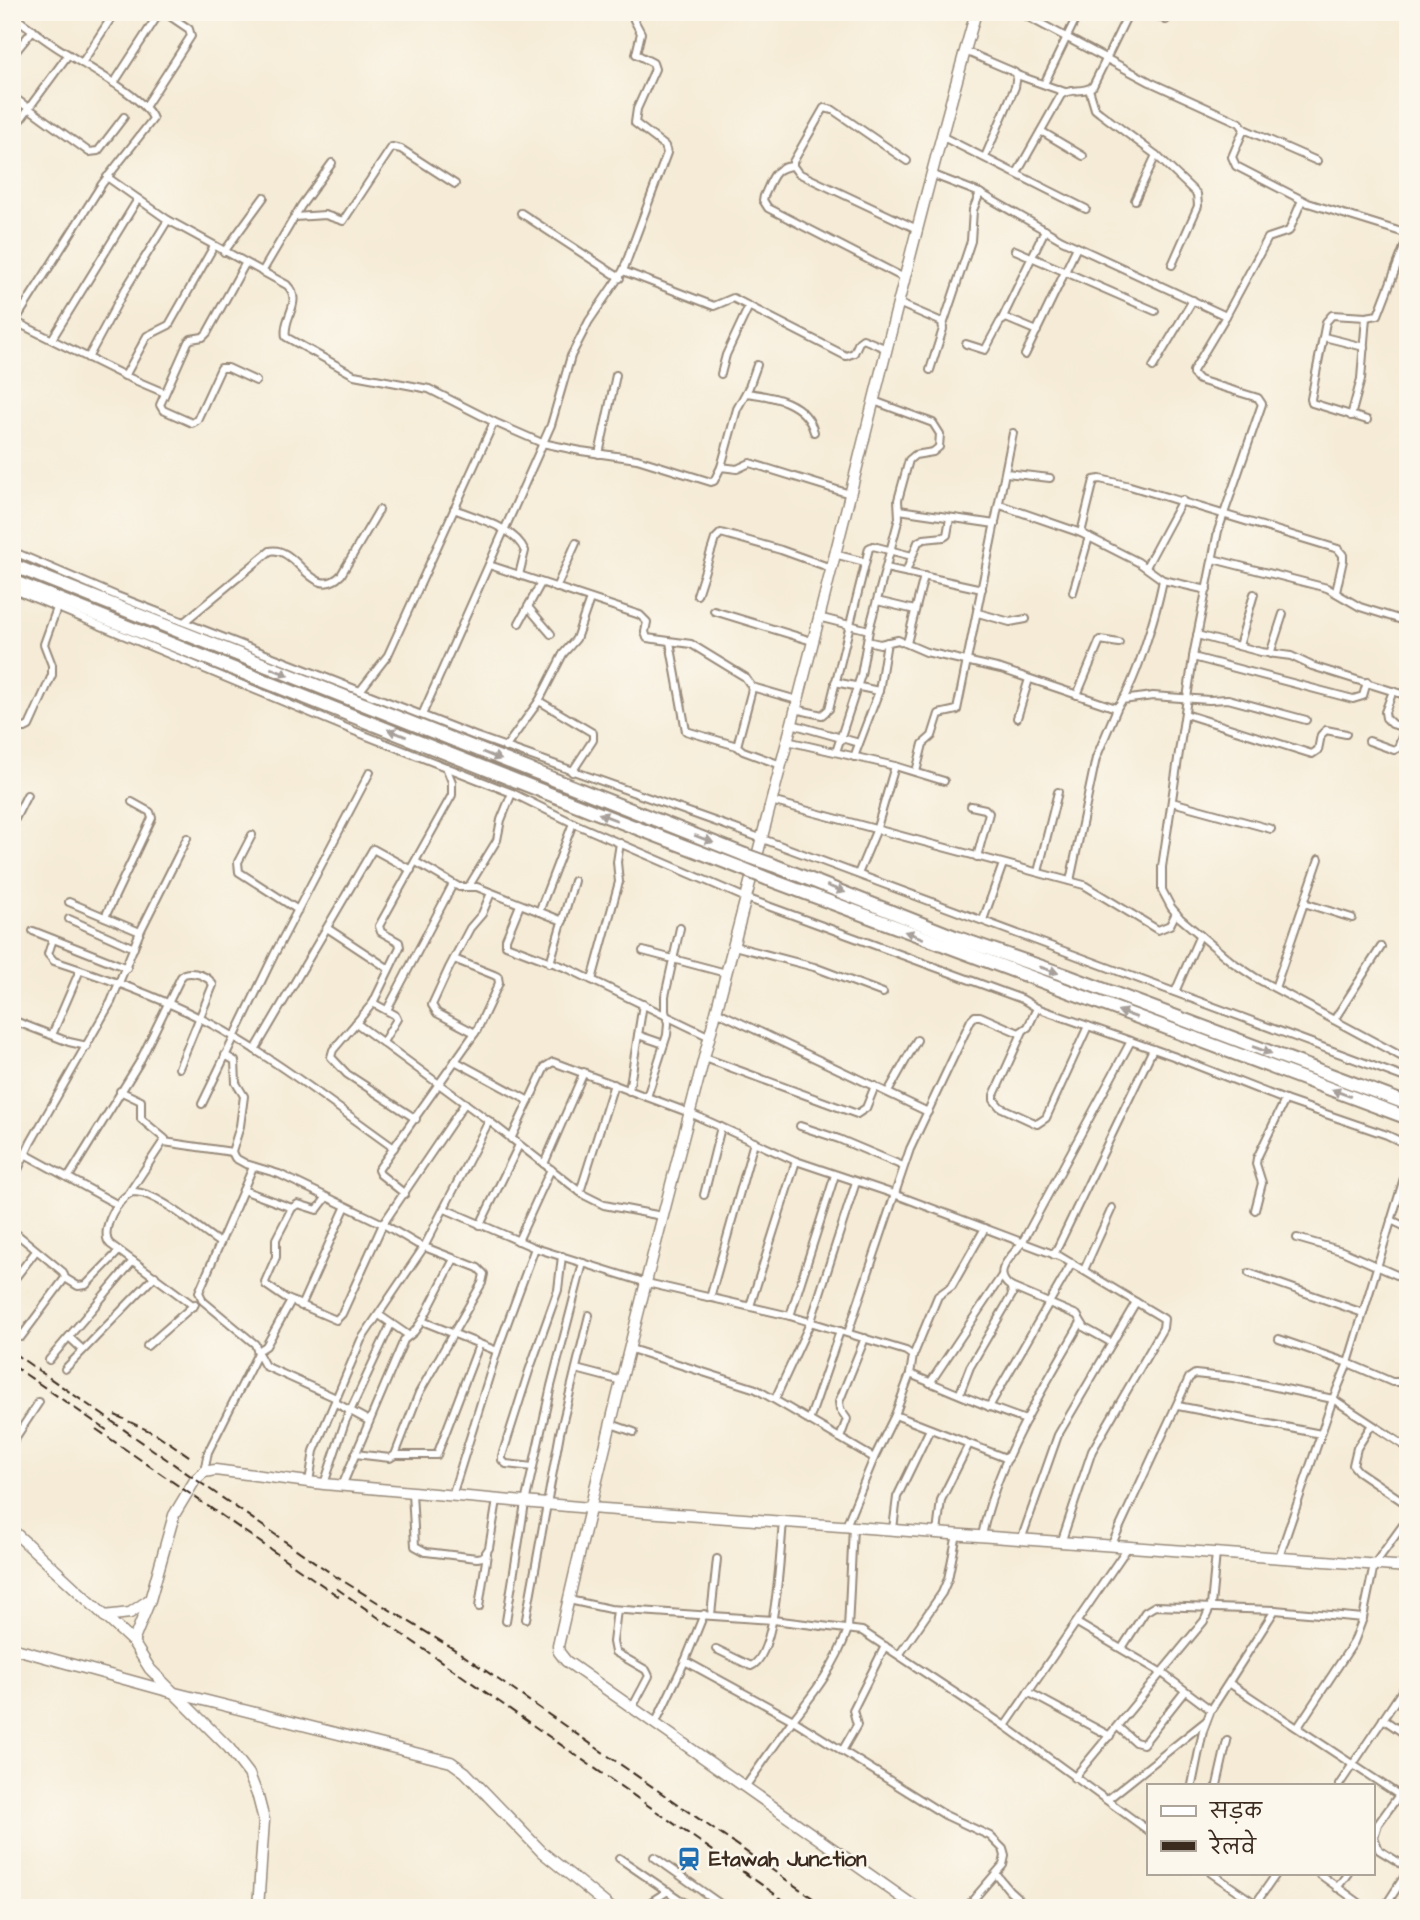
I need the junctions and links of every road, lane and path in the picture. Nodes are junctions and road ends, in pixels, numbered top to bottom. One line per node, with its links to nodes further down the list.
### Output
1 (115, 12): 18 (street)
2 (162, 12): 20 (street); 25 (street)
3 (633, 12): 62 (street)
4 (976, 12): 14 (street)
5 (1019, 12): 10 (street)
6 (1079, 12): 13 (street)
7 (1129, 12): 17 (street)
8 (1151, 12): 11 (street)
9 (12, 15): 12 (street)
10 (1030, 15): 13 (street)
11 (1166, 20)
12 (33, 30): 15 (street); 16 (street)
13 (1067, 38): 17 (street); 21 (street)
14 (965, 51): 19 (street); 31 (street)
15 (68, 55): 18 (street); 26 (street)
16 (12, 56)
17 (1106, 59): 22 (street); 28 (street)
18 (82, 63): 20 (street)
19 (1017, 75): 21 (street); 34 (street)
20 (114, 83): 25 (street)
21 (1044, 84): 23 (street)
22 (1089, 89): 23 (street); 32 (street)
23 (1065, 92): 30 (street)
24 (12, 96): 26 (street)
25 (145, 107): 41 (street)
26 (29, 108): 27 (street); 29 (street)
27 (124, 117)
28 (1244, 130): 36 (street); 47 (street)
29 (12, 131)
30 (1041, 131): 33 (street); 39 (street)
31 (943, 137): 34 (street); 40 (street)
32 (1156, 155): 46 (street); 61 (street)
33 (1083, 156)
34 (985, 157): 39 (street)
35 (907, 161): 38 (street)
36 (1317, 161)
37 (332, 163): 50 (street)
38 (793, 166): 52 (street); 66 (street)
39 (1017, 173): 48 (street)
40 (931, 174): 43 (street); 52 (street)
41 (107, 177): 45 (street); 74 (street)
42 (455, 184): 50 (street)
43 (980, 193): 53 (street); 75 (street)
44 (264, 197): 58 (street)
45 (138, 199): 51 (street); 78 (street)
46 (1135, 200)
47 (1302, 200): 54 (street); 71 (street)
48 (1086, 209)
49 (521, 213): 65 (street)
50 (295, 218): 64 (street)
51 (168, 220): 55 (street); 83 (street)
52 (917, 229): 66 (street)
53 (1045, 230): 56 (street); 59 (street)
54 (1408, 235): 72 (street)
55 (214, 246): 58 (street); 89 (street)
56 (1077, 247): 63 (street); 67 (street)
57 (1014, 250): 59 (street)
58 (224, 252): 60 (street)
59 (1032, 257): 63 (street); 73 (street)
60 (245, 264): 64 (street); 91 (street)
61 (1172, 265)
62 (623, 271): 65 (street); 69 (street)
63 (1066, 271): 70 (street); 76 (street)
64 (262, 272): 96 (street)
65 (620, 278): 99 (street)
66 (904, 278): 68 (street)
67 (1193, 300): 71 (street); 85 (street)
68 (898, 303): 75 (street); 81 (street)
69 (749, 306): 81 (street); 87 (street)
70 (1155, 311)
71 (1226, 316): 110 (street)
72 (1366, 317): 77 (street); 80 (street)
73 (1002, 319): 76 (street); 79 (street)
74 (13, 322): 78 (street)
75 (943, 325): 86 (street)
76 (1037, 331): 82 (street)
77 (1324, 337): 80 (street); 94 (street)
78 (52, 339): 83 (street)
79 (966, 344)
80 (1364, 346): 94 (street)
81 (887, 349): 93 (street)
82 (1025, 355)
83 (88, 358): 89 (street)
84 (757, 366): 92 (street)
85 (1153, 367)
86 (930, 370)
87 (721, 374)
88 (616, 375): 100 (street)
89 (125, 376): 91 (street)
90 (256, 381): 91 (street)
91 (165, 393)
92 (746, 393): 97 (street); 101 (street)
93 (874, 401): 104 (street); 109 (street)
94 (1351, 416): 95 (street)
95 (1367, 420)
96 (494, 422): 99 (street); 107 (street)
97 (814, 432)
98 (1013, 433): 102 (street)
99 (542, 443): 100 (street); 113 (street)
100 (599, 454): 101 (street)
101 (721, 467): 104 (street)
102 (1006, 473): 103 (street); 106 (street)
103 (1050, 478)
104 (850, 494): 119 (street)
105 (1182, 500): 110 (street); 114 (street); 127 (street)
106 (1000, 505): 112 (street); 114 (street)
107 (454, 509): 113 (street); 174 (street)
108 (379, 510): 152 (street)
109 (899, 510): 111 (street); 118 (street)
110 (1224, 513): 121 (street); 139 (street)
111 (950, 517): 112 (street); 120 (street)
112 (995, 524): 136 (street)
113 (505, 531): 124 (street); 129 (street)
114 (1081, 533): 115 (street)
115 (1089, 537): 127 (street); 138 (street)
116 (576, 543): 134 (street)
117 (12, 551): 152 (street)
118 (890, 551): 120 (street); 122 (street); 126 (street)
119 (834, 554): 122 (street); 125 (street)
120 (912, 556): 128 (street)
121 (1213, 559): 137 (street); 139 (street)
122 (865, 562): 155 (street)
123 (12, 565): 312 (highway, one-way to 312, bridge)
124 (489, 565): 129 (street); 184 (street)
125 (831, 568): 141 (street); 150 (street)
126 (886, 568): 128 (street); 143 (street)
127 (1146, 568): 132 (street)
128 (906, 572): 130 (street)
129 (519, 575): 133 (street)
130 (924, 576): 136 (street); 146 (street)
131 (12, 580): 312 (highway, one-way to 131, bridge)
132 (1163, 580): 137 (street); 181 (street)
133 (541, 583): 134 (street); 144 (street)
134 (556, 588): 142 (street)
135 (12, 589): 145 (street)
136 (982, 589): 148 (street)
137 (1208, 590): 158 (street)
138 (1073, 592)
139 (1336, 592): 153 (street)
140 (1254, 594): 165 (street)
141 (697, 595)
142 (590, 599): 161 (street); 180 (street)
143 (877, 601): 146 (street); 156 (street)
144 (528, 607): 154 (street); 157 (street)
145 (57, 608): 188 (street); 201 (street)
146 (915, 610): 163 (street)
147 (714, 611): 159 (street)
148 (978, 613): 151 (street); 168 (street)
149 (1283, 614): 166 (street)
150 (818, 617): 155 (street); 159 (street)
151 (1026, 619)
152 (184, 622): 174 (street)
153 (1408, 622)
154 (519, 623)
155 (849, 626): 156 (street); 170 (street)
156 (869, 630): 160 (street)
157 (551, 634)
158 (1197, 635): 165 (street); 167 (street)
159 (812, 641): 182 (street)
160 (867, 641): 162 (street); 173 (street)
161 (670, 642): 172 (street); 195 (street)
162 (887, 642): 163 (street); 175 (street)
163 (907, 643): 168 (street)
164 (1119, 643): 177 (street)
165 (1239, 646): 166 (street)
166 (1270, 654): 171 (street)
167 (1194, 657): 171 (street); 179 (street)
168 (968, 660): 169 (street); 204 (street)
169 (1029, 679): 177 (street); 185 (street)
170 (835, 682): 173 (street); 182 (street)
171 (1367, 682): 176 (street)
172 (752, 687): 182 (street); 195 (street)
173 (856, 687): 175 (street); 191 (street)
174 (360, 691): 184 (street)
175 (879, 691): 194 (street)
176 (1393, 691): 178 (street); 189 (street)
177 (1077, 695): 181 (street)
178 (1408, 696)
179 (1188, 697): 181 (street); 183 (street); 186 (street)
180 (539, 701): 196 (street); 203 (street)
181 (1120, 703): 229 (street)
182 (796, 705): 187 (street)
183 (1185, 714): 190 (street); 211 (street)
184 (422, 715): 196 (street)
185 (1017, 718)
186 (1306, 720)
187 (792, 724): 191 (street); 192 (street)
188 (12, 726)
189 (1407, 729): 193 (street)
190 (1346, 734)
191 (840, 739): 194 (street); 197 (street)
192 (787, 741): 197 (street); 199 (street)
193 (1369, 741)
194 (859, 743): 198 (street)
195 (737, 746): 199 (street)
196 (505, 748): 203 (street)
197 (836, 752): 198 (street)
198 (854, 757): 200 (street)
199 (781, 765): 209 (street)
200 (895, 766): 204 (street); 216 (street)
201 (446, 767): 207 (street); 223 (street)
202 (370, 772): 237 (street)
203 (572, 772): 219 (street)
204 (916, 772): 205 (street)
205 (944, 781)
206 (1058, 792): 226 (street)
207 (512, 793): 213 (street); 231 (street)
208 (27, 794): 214 (street)
209 (771, 801): 216 (street); 219 (street)
210 (132, 802): 240 (street)
211 (1172, 802): 215 (street); 239 (street)
212 (971, 806): 221 (street)
213 (573, 823): 220 (street); 238 (street)
214 (12, 825)
215 (1271, 829)
216 (876, 831): 221 (street); 227 (street)
217 (252, 835): 237 (street)
218 (187, 838): 248 (street)
219 (761, 838): 227 (street); 233 (street)
220 (620, 843): 233 (street); 262 (street)
221 (977, 857): 224 (street)
222 (1320, 859): 235 (street)
223 (415, 862): 225 (street); 230 (street)
224 (1003, 864): 226 (street); 243 (street)
225 (411, 870): 245 (street); 259 (street)
226 (1038, 872): 229 (street)
227 (858, 874): 243 (street)
228 (574, 881): 244 (street)
229 (1070, 881): 239 (street)
230 (453, 884): 231 (street); 271 (street)
231 (469, 887): 232 (street)
232 (491, 893): 236 (street); 255 (street)
233 (746, 898): 251 (street); 270 (street)
234 (69, 902): 240 (street)
235 (1304, 903): 241 (street); 264 (street)
236 (520, 905): 238 (street); 257 (street)
237 (298, 910): 283 (street)
238 (539, 912): 244 (street)
239 (1176, 914): 249 (street)
240 (105, 918): 248 (street)
241 (1352, 918)
242 (69, 919): 253 (street)
243 (983, 920): 265 (street)
244 (563, 921): 257 (street)
245 (327, 928): 259 (street); 291 (street)
246 (680, 928): 256 (street)
247 (33, 931): 250 (street)
248 (140, 932): 253 (street)
249 (1199, 935): 264 (street); 265 (street)
250 (53, 939): 258 (street); 260 (street)
251 (734, 946): 261 (street); 266 (street)
252 (1381, 947): 276 (street)
253 (134, 948): 258 (street)
254 (643, 951): 256 (street)
255 (454, 959): 280 (street); 280 (street)
256 (674, 960): 261 (street); 273 (street)
257 (550, 962): 262 (street)
258 (127, 968): 263 (street)
259 (390, 969): 267 (street)
260 (80, 970): 263 (street); 281 (street)
261 (726, 973): 272 (street)
262 (592, 980): 268 (street)
263 (119, 983): 269 (street); 289 (street)
264 (1275, 988): 276 (street)
265 (1175, 992): 298 (street)
266 (883, 993)
267 (373, 1003): 271 (street); 277 (street)
268 (643, 1004): 273 (street); 282 (street)
269 (168, 1005): 274 (street); 274 (street); 302 (street)
270 (1037, 1009): 278 (street); 279 (street)
271 (387, 1010): 287 (street)
272 (716, 1011): 284 (street); 301 (street)
273 (667, 1016): 284 (street); 288 (street)
274 (198, 1019): 283 (street); 296 (street)
275 (12, 1020): 281 (street)
276 (1334, 1020): 294 (street)
277 (356, 1023): 287 (street); 313 (street)
278 (1088, 1026): 279 (street); 286 (street)
279 (1023, 1031): 310 (street)
280 (475, 1033): 295 (street)
281 (52, 1035): 289 (street)
282 (638, 1035): 288 (street); 303 (street)
283 (234, 1037): 291 (street); 292 (street)
284 (710, 1037): 293 (street)
285 (917, 1040): 304 (street)
286 (1130, 1041): 290 (street); 360 (street)
287 (383, 1042): 300 (street)
288 (664, 1044): 305 (street)
289 (87, 1046): 324 (street)
290 (1153, 1049): 306 (street); 365 (street)
291 (255, 1050): 322 (street)
292 (225, 1055): 309 (street); 323 (street)
293 (705, 1058): 301 (street); 311 (street)
294 (1408, 1060)
295 (455, 1061): 300 (street); 307 (street)
296 (178, 1068)
297 (584, 1072): 299 (street); 307 (street); 326 (street)
298 (1408, 1079)
299 (614, 1084): 303 (street); 337 (street)
300 (439, 1085): 308 (street); 313 (street)
301 (875, 1086): 304 (street)
302 (120, 1091): 318 (street); 332 (street)
303 (629, 1091): 305 (street)
304 (888, 1092): 310 (street)
305 (647, 1097): 311 (street)
306 (1284, 1100): 321 (street); 349 (street)
307 (529, 1101): 317 (street)
308 (465, 1103): 314 (street); 340 (street)
309 (202, 1104)
310 (928, 1112): 327 (street)
311 (690, 1113): 316 (street); 350 (street)
312 (1407, 1113)
313 (416, 1119): 322 (street)
314 (489, 1121): 317 (street); 348 (street)
315 (800, 1126): 327 (street)
316 (721, 1127): 319 (street); 342 (street)
317 (511, 1139): 320 (street)
318 (164, 1142): 323 (street); 339 (street)
319 (754, 1142): 325 (street); 382 (street)
320 (519, 1145): 326 (street); 353 (street)
321 (1408, 1146)
322 (394, 1148): 340 (street)
323 (232, 1152): 329 (street)
324 (24, 1154): 332 (street); 333 (street)
325 (796, 1161): 331 (street); 388 (street)
326 (544, 1164): 330 (street)
327 (903, 1166): 341 (street)
328 (1408, 1166): 336 (street)
329 (253, 1167): 335 (street); 343 (street)
330 (551, 1169): 337 (street); 358 (street)
331 (835, 1175): 334 (street); 392 (street)
332 (68, 1178): 344 (street)
333 (12, 1182)
334 (856, 1182): 341 (street); 394 (street)
335 (243, 1190): 345 (street); 359 (street)
336 (1400, 1190): 338 (street); 351 (street)
337 (580, 1192): 350 (street)
338 (1408, 1193)
339 (128, 1194): 344 (street); 359 (street)
340 (405, 1194): 352 (street)
341 (894, 1194): 354 (street); 398 (street)
342 (704, 1195)
343 (327, 1198): 345 (street); 346 (street)
344 (118, 1205): 364 (street)
345 (292, 1208): 383 (street)
346 (345, 1208): 352 (street); 387 (street)
347 (1112, 1208): 372 (street)
348 (446, 1209): 353 (street); 361 (street)
349 (1255, 1210)
350 (663, 1216): 379 (street)
351 (1391, 1220): 355 (street); 371 (street)
352 (383, 1224): 361 (street); 387 (street)
353 (480, 1225): 358 (street)
354 (985, 1228): 360 (street); 412 (street)
355 (1408, 1228)
356 (12, 1230): 363 (street)
357 (1297, 1238): 371 (street)
358 (518, 1241): 362 (street)
359 (220, 1243): 381 (street)
360 (1022, 1243): 365 (street); 375 (street)
361 (424, 1247): 367 (street); 390 (street)
362 (535, 1248): 366 (street); 410 (street)
363 (36, 1251): 376 (street); 378 (street)
364 (119, 1251): 368 (street); 376 (street)
365 (1054, 1255): 370 (street)
366 (562, 1256): 369 (street); 448 (street)
367 (454, 1259): 393 (street); 400 (street)
368 (133, 1261): 374 (street); 402 (street)
369 (583, 1263): 379 (street); 448 (street)
370 (1072, 1263): 372 (street); 384 (street)
371 (1377, 1265): 377 (street); 389 (street)
372 (1084, 1269): 385 (street)
373 (1249, 1273): 389 (street)
374 (155, 1276): 386 (street); 409 (street)
375 (1001, 1276): 380 (street); 420 (street)
376 (65, 1278): 401 (street)
377 (1408, 1280)
378 (12, 1282)
379 (647, 1283): 382 (street); 408 (street)
380 (1011, 1287): 384 (street); 421 (street)
381 (200, 1297): 386 (street); 411 (street)
382 (710, 1298): 388 (street)
383 (291, 1301): 387 (street); 411 (street)
384 (1049, 1302): 396 (street); 427 (street)
385 (1136, 1302): 405 (street); 469 (street)
386 (194, 1306): 407 (street)
387 (301, 1306)
388 (750, 1306): 392 (street)
389 (1363, 1313): 414 (street)
390 (379, 1315): 395 (street); 422 (street)
391 (589, 1315): 416 (street)
392 (790, 1315): 394 (street)
393 (422, 1321): 399 (street); 400 (street)
394 (811, 1321): 397 (street); 423 (street)
395 (391, 1324): 399 (street); 428 (street)
396 (1080, 1324): 405 (street); 431 (street)
397 (840, 1331): 398 (street); 432 (street)
398 (848, 1333): 403 (street)
399 (408, 1335): 430 (street)
400 (451, 1335): 406 (street); 445 (street)
401 (21, 1337)
402 (69, 1337): 409 (street); 413 (street)
403 (865, 1338): 412 (street); 440 (street)
404 (1279, 1339): 414 (street)
405 (1112, 1343): 468 (street)
406 (479, 1345): 410 (street); 445 (street)
407 (147, 1346)
408 (631, 1349): 419 (street); 423 (street)
409 (83, 1350): 415 (street)
410 (497, 1351): 454 (street)
411 (258, 1352): 422 (street); 449 (street)
412 (913, 1356): 418 (street)
413 (49, 1360)
414 (1348, 1363): 417 (street); 424 (street)
415 (65, 1369)
416 (576, 1369): 419 (street); 457 (street)
417 (1408, 1372)
418 (910, 1374): 420 (street); 429 (street)
419 (622, 1381): 433 (street)
420 (930, 1383): 421 (street)
421 (960, 1393): 427 (street)
422 (336, 1398): 428 (street); 450 (street)
423 (775, 1399): 432 (street)
424 (1333, 1399): 426 (street); 434 (street); 439 (street)
425 (38, 1402): 437 (street)
426 (1178, 1406): 439 (street); 470 (street)
427 (989, 1407): 431 (street)
428 (351, 1411): 430 (street); 451 (street)
429 (895, 1415): 436 (street); 446 (street)
430 (369, 1420): 444 (street)
431 (1026, 1420): 447 (street)
432 (809, 1421): 440 (street)
433 (611, 1424): 438 (street); 459 (street)
434 (1371, 1426): 443 (street); 458 (street)
435 (12, 1427): 437 (street)
436 (930, 1429): 442 (street); 464 (street)
437 (20, 1432): 441 (street)
438 (634, 1432)
439 (1321, 1434): 474 (street)
440 (840, 1438): 446 (street)
441 (12, 1443)
442 (970, 1444): 447 (street); 465 (street)
443 (1408, 1448)
444 (355, 1454): 445 (street); 452 (street)
445 (396, 1455)
446 (874, 1458): 462 (street)
447 (1008, 1459): 467 (street)
448 (533, 1467): 456 (street)
449 (204, 1472): 450 (street); 478 (street)
450 (309, 1482): 451 (street)
451 (324, 1484): 452 (street)
452 (342, 1486): 453 (street)
453 (412, 1492): 454 (street); 473 (street)
454 (452, 1496): 455 (street)
455 (497, 1500): 456 (street); 473 (street)
456 (525, 1503): 457 (street); 488 (street)
457 (549, 1505): 459 (street); 487 (street)
458 (1408, 1505)
459 (590, 1508): 461 (street); 479 (street)
460 (1408, 1518): 476 (street)
461 (783, 1522): 462 (street); 489 (street)
462 (849, 1526): 464 (street); 491 (street)
463 (12, 1530): 485 (street)
464 (893, 1530): 465 (street)
465 (937, 1533): 466 (street)
466 (957, 1534): 467 (street); 497 (street)
467 (982, 1536): 468 (street)
468 (1021, 1539): 469 (street)
469 (1061, 1542): 470 (street)
470 (1111, 1546): 471 (street)
471 (1128, 1547): 472 (street); 490 (street)
472 (1216, 1553): 474 (street); 480 (street)
473 (487, 1554): 481 (street)
474 (1279, 1557): 476 (street)
475 (717, 1559): 484 (street)
476 (1374, 1565): 477 (street); 486 (street)
477 (1408, 1567)
478 (150, 1600): 485 (street); 492 (street)
479 (569, 1600): 482 (street); 505 (street)
480 (1211, 1606): 483 (street); 495 (street); 499 (street)
481 (479, 1607)
482 (617, 1610): 484 (street); 505 (street)
483 (1275, 1610): 486 (street); 500 (street)
484 (707, 1615): 489 (street); 498 (street)
485 (104, 1616): 492 (street)
486 (1363, 1618): 513 (street)
487 (526, 1619)
488 (506, 1620)
489 (774, 1620): 491 (street); 496 (street)
490 (1077, 1623): 495 (street); 503 (street)
491 (848, 1629): 493 (street); 508 (street)
492 (133, 1642): 504 (street)
493 (885, 1646): 497 (street); 517 (street)
494 (12, 1648): 504 (street)
495 (1122, 1648): 499 (street)
496 (716, 1649)
497 (899, 1655): 511 (street)
498 (685, 1661): 508 (street); 510 (street)
499 (1162, 1674): 502 (street); 512 (street)
500 (1229, 1683): 506 (street); 513 (street)
501 (1406, 1686): 507 (street)
502 (1185, 1691): 506 (street); 512 (street)
503 (1028, 1692): 511 (street); 514 (street)
504 (175, 1693): 542 (street); 543 (street)
505 (632, 1708): 510 (street)
506 (1211, 1710): 509 (street)
507 (1383, 1719): 515 (street); 518 (street)
508 (793, 1720): 517 (street); 524 (street)
509 (1207, 1721): 521 (street); 526 (street)
510 (654, 1724): 524 (street)
511 (1004, 1726): 519 (street)
512 (1118, 1727): 514 (street)
513 (1298, 1727): 518 (street)
514 (1110, 1736): 519 (street)
515 (1408, 1736)
516 (1227, 1741): 522 (street)
517 (842, 1751): 534 (street)
518 (1353, 1765): 520 (street); 523 (street)
519 (1074, 1778): 526 (street)
520 (1375, 1783): 525 (street)
521 (1192, 1784)
522 (1217, 1784)
523 (1340, 1784)
524 (745, 1787): 547 (street)
525 (1399, 1796): 527 (street); 529 (street)
526 (1107, 1800): 528 (street)
527 (1408, 1801)
528 (1147, 1830)
529 (1374, 1835)
530 (1374, 1840): 533 (street)
531 (654, 1857): 546 (street)
532 (620, 1858): 540 (street)
533 (1408, 1869): 551 (street)
534 (996, 1874): 548 (street); 549 (street)
535 (1212, 1874): 541 (street)
536 (1276, 1874): 541 (street)
537 (1319, 1874): 539 (street)
538 (1347, 1874): 539 (street)
539 (1337, 1888): 550 (street)
540 (668, 1891): 544 (street); 545 (street)
541 (1259, 1905)
542 (258, 1908)
543 (611, 1908)
544 (641, 1908)
545 (692, 1908)
546 (726, 1908)
547 (918, 1908)
548 (966, 1908)
549 (1029, 1908)
550 (1366, 1908)
551 (1384, 1908)

